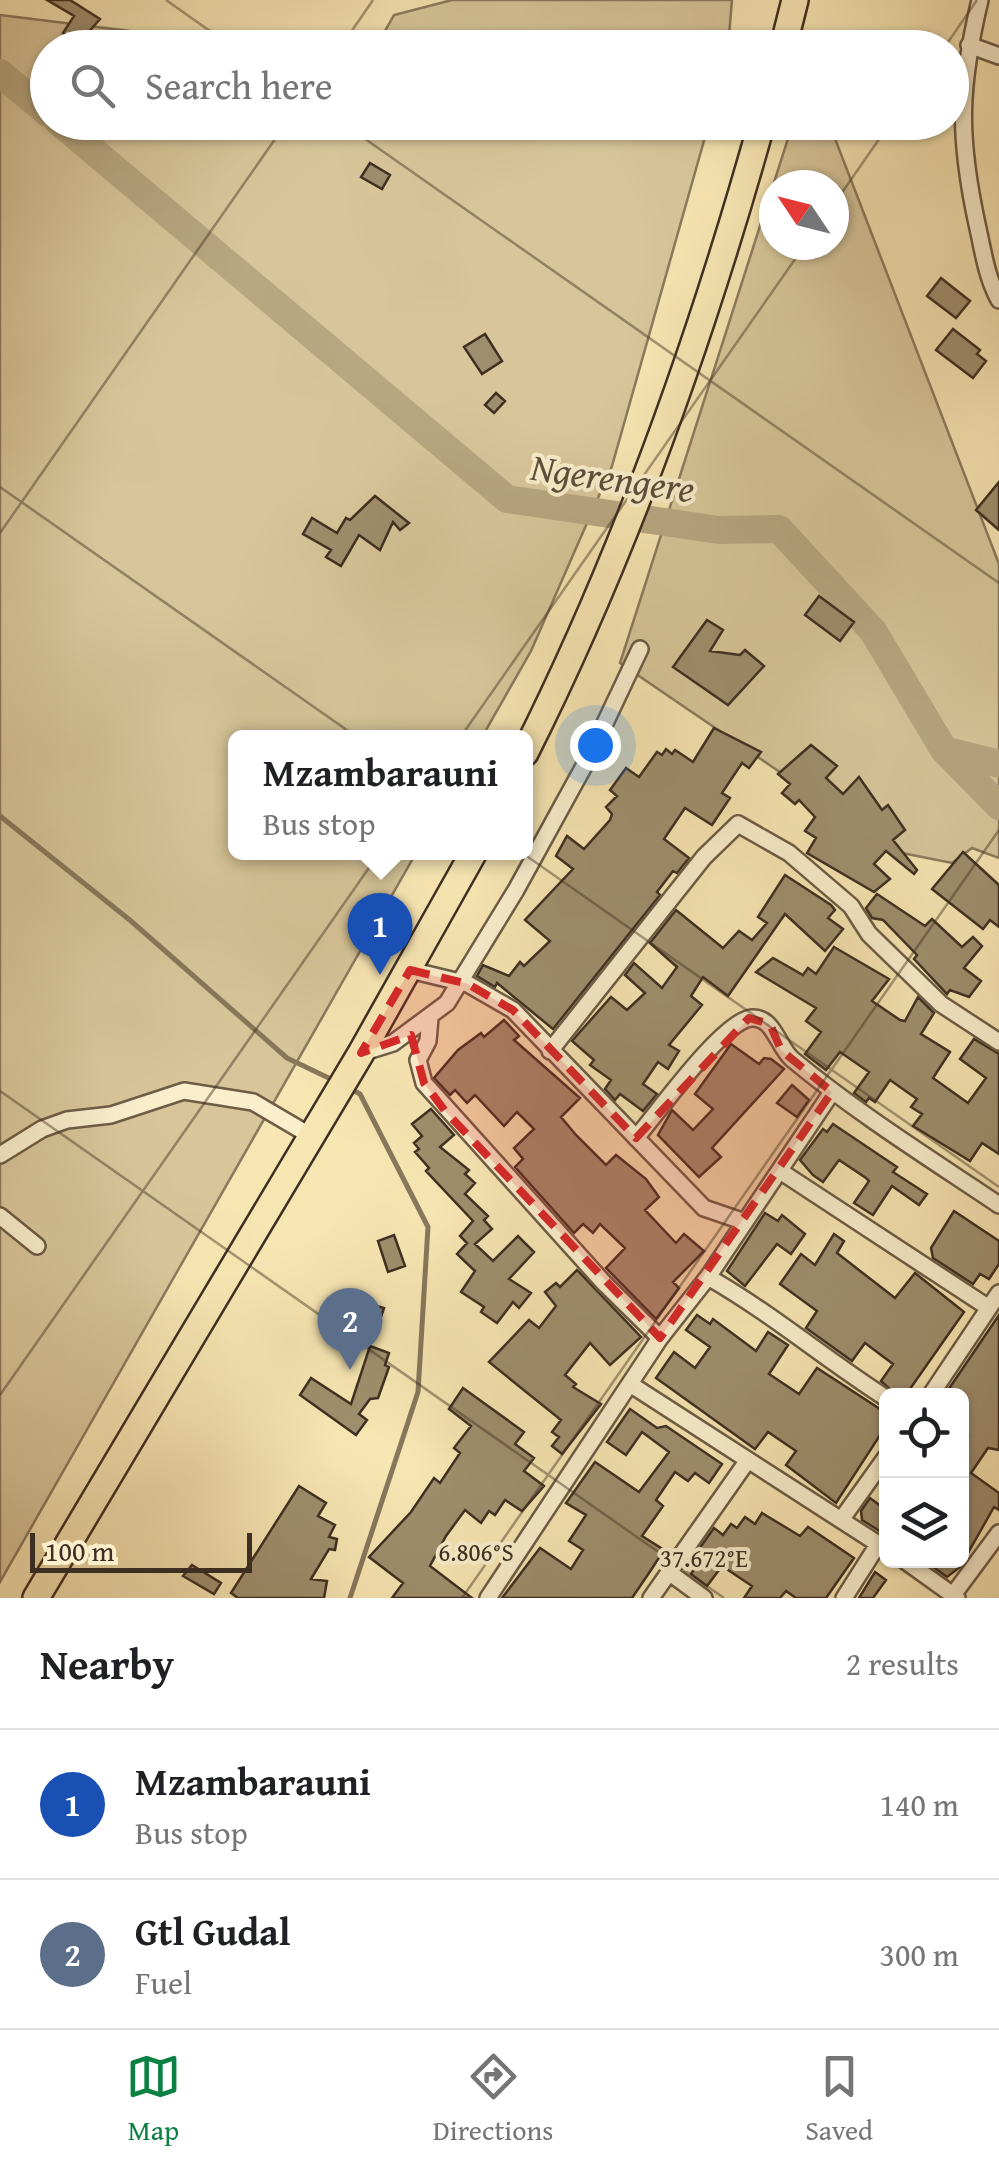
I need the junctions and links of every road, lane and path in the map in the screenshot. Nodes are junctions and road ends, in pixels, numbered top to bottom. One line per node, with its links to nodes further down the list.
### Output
1 (795, 0): 3 (highway)
2 (980, 0): 4 (street)
3 (788, 30)
4 (969, 45): 5 (street)
5 (999, 56)
6 (757, 140): 10 (highway)
7 (961, 140): 8 (street)
8 (999, 300)
9 (640, 649): 12 (street)
10 (533, 737)
11 (470, 860): 14 (highway)
12 (533, 860)
13 (533, 860): 15 (street)
14 (410, 970): 15 (street); 19 (highway)
15 (458, 983): 16 (street); 18 (street)
16 (430, 1018): 19 (street); 32 (street)
17 (999, 1042): 18 (street)
18 (550, 1051): 22 (street)
19 (356, 1061): 21 (highway)
20 (832, 1092): 22 (street); 24 (street); 25 (street)
21 (311, 1136): 23 (street); 46 (highway)
22 (636, 1138): 27 (street)
23 (1, 1152)
24 (780, 1171): 27 (street); 31 (street)
25 (999, 1206)
26 (0, 1216): 28 (street)
27 (745, 1222): 29 (street)
28 (37, 1246)
29 (708, 1277): 32 (street); 35 (street)
30 (999, 1293): 31 (street)
31 (988, 1308): 34 (street)
32 (660, 1338): 33 (street)
33 (630, 1384): 36 (street); 45 (street)
34 (935, 1388)
35 (879, 1394)
36 (748, 1460): 38 (street); 43 (street)
37 (879, 1467): 38 (street)
38 (840, 1520): 40 (street)
39 (999, 1533): 44 (street)
40 (879, 1544)
41 (879, 1550): 49 (street)
42 (915, 1568): 44 (street)
43 (670, 1573): 47 (street); 48 (street)
44 (955, 1596)
45 (491, 1597)
46 (36, 1598)
47 (651, 1598)
48 (704, 1598)
49 (844, 1598)

